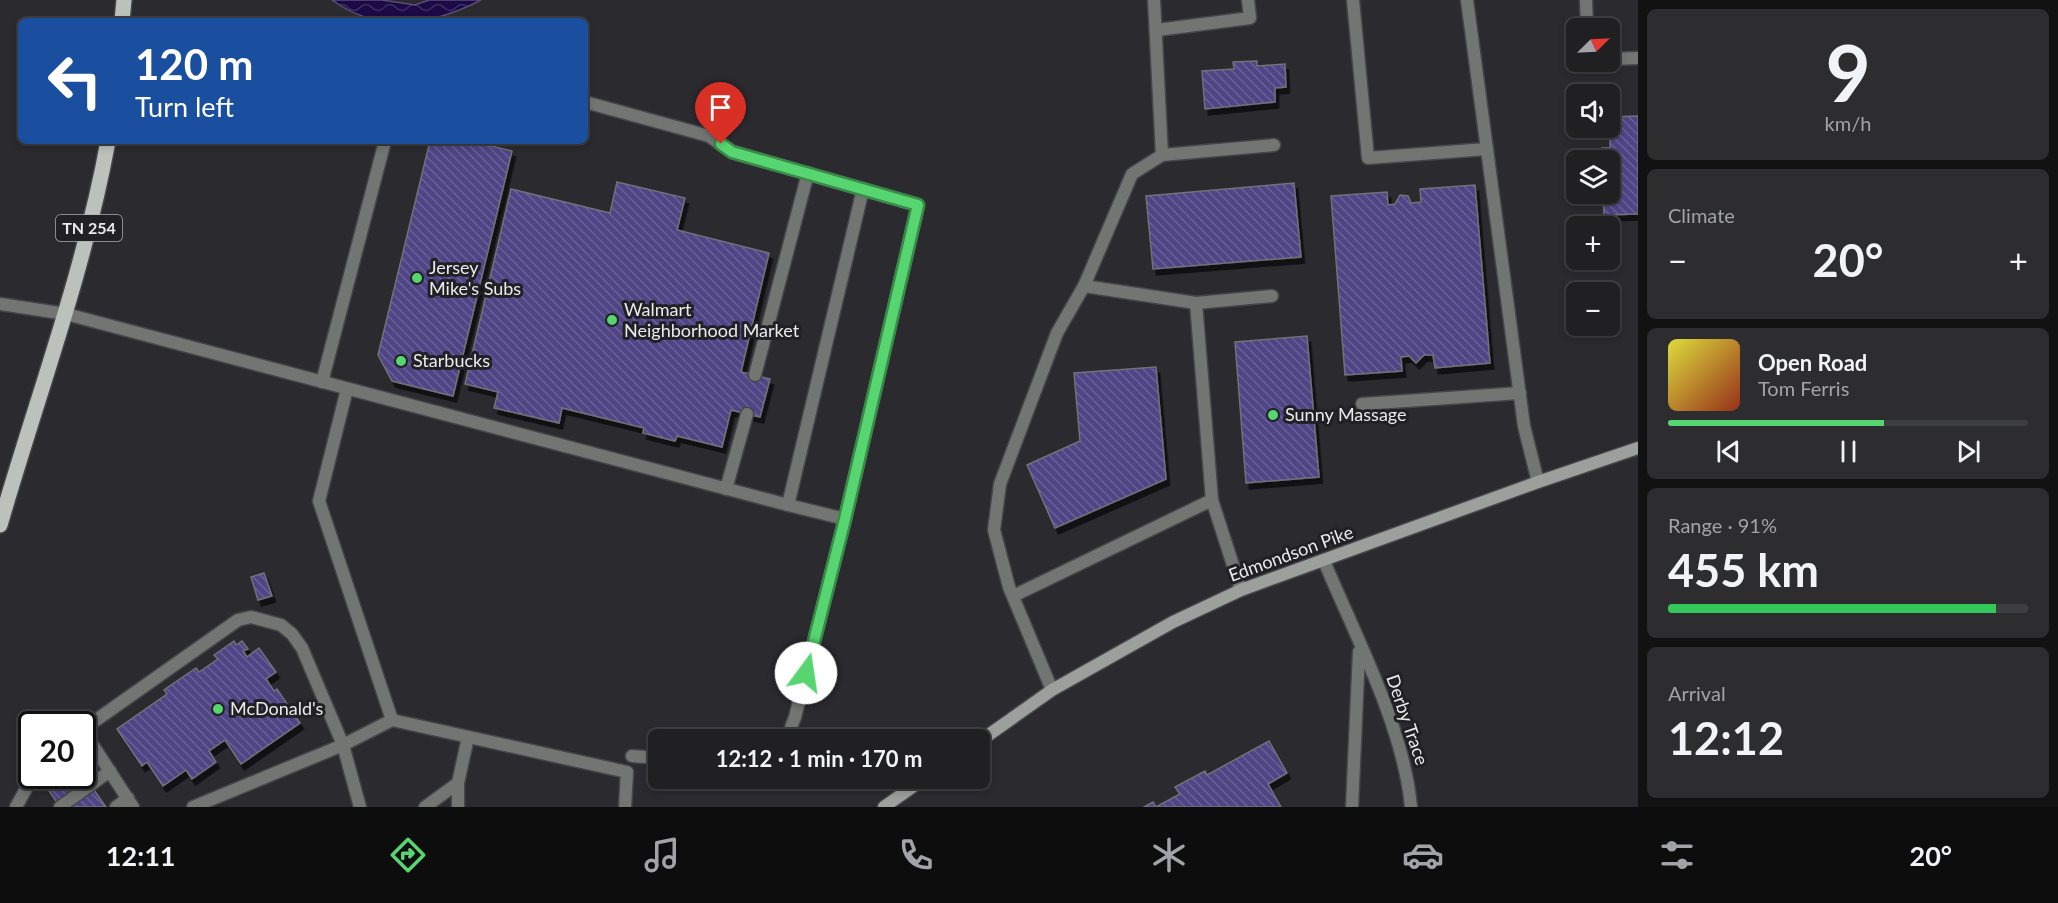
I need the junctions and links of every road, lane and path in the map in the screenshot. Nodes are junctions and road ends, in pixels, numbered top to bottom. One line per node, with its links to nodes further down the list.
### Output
1 (124, 0): 7 (main road)
2 (1154, 0): 9 (street)
3 (1248, 0): 9 (street)
4 (1353, 0): 16 (street)
5 (1467, 0): 16 (street)
6 (1586, 0): 8 (street)
7 (122, 18)
8 (1587, 18)
9 (1157, 30): 17 (street)
10 (1638, 58): 11 (street)
11 (1620, 59)
12 (588, 103): 18 (street)
13 (107, 144): 24 (main road, TN 254)
14 (384, 144): 26 (street)
15 (1275, 145): 17 (street)
16 (1487, 149): 28 (street)
17 (1162, 155): 20 (street)
18 (808, 173): 19 (street); 25 (street)
19 (863, 189): 35 (street); 36 (street)
20 (1084, 286): 22 (street); 40 (street)
21 (1272, 296): 22 (street)
22 (1196, 303): 34 (street)
23 (0, 304): 24 (street)
24 (66, 314): 26 (street); 37 (main road, TN 254)
25 (755, 375)
26 (322, 382): 27 (street)
27 (347, 389): 33 (street); 43 (street)
28 (1520, 393): 29 (street); 32 (street)
29 (1362, 404)
30 (747, 414): 33 (street)
31 (1638, 448): 32 (main road, Edmondson Pike)
32 (1538, 482): 38 (main road, Edmondson Pike)
33 (726, 489): 35 (street)
34 (1212, 500): 39 (street); 40 (street)
35 (788, 505): 36 (street)
36 (845, 519): 45 (street)
37 (0, 525)
38 (1324, 561): 39 (main road, Edmondson Pike); 41 (street, Derby Trace)
39 (1241, 590): 42 (main road, Edmondson Pike)
40 (1013, 596): 42 (street)
41 (1360, 648): 66 (street, Derby Trace); 67 (street, Derby Trace)
42 (1052, 690): 46 (main road, Edmondson Pike)
43 (392, 720): 47 (street); 48 (street)
44 (96, 721): 48 (street)
45 (790, 729)
46 (990, 734)
47 (468, 737): 53 (street); 64 (street)
48 (343, 745): 60 (street); 61 (street)
49 (96, 750): 52 (street)
50 (632, 756): 51 (street)
51 (648, 757)
52 (110, 771): 56 (street); 58 (street)
53 (458, 783): 62 (street); 63 (street)
54 (26, 789): 57 (street)
55 (909, 789): 65 (main road)
56 (130, 803): 59 (street)
57 (16, 807)
58 (60, 807)
59 (116, 807)
60 (193, 807)
61 (360, 807)
62 (425, 807)
63 (458, 807)
64 (625, 807)
65 (884, 807)
66 (1352, 807)
67 (1412, 807)

